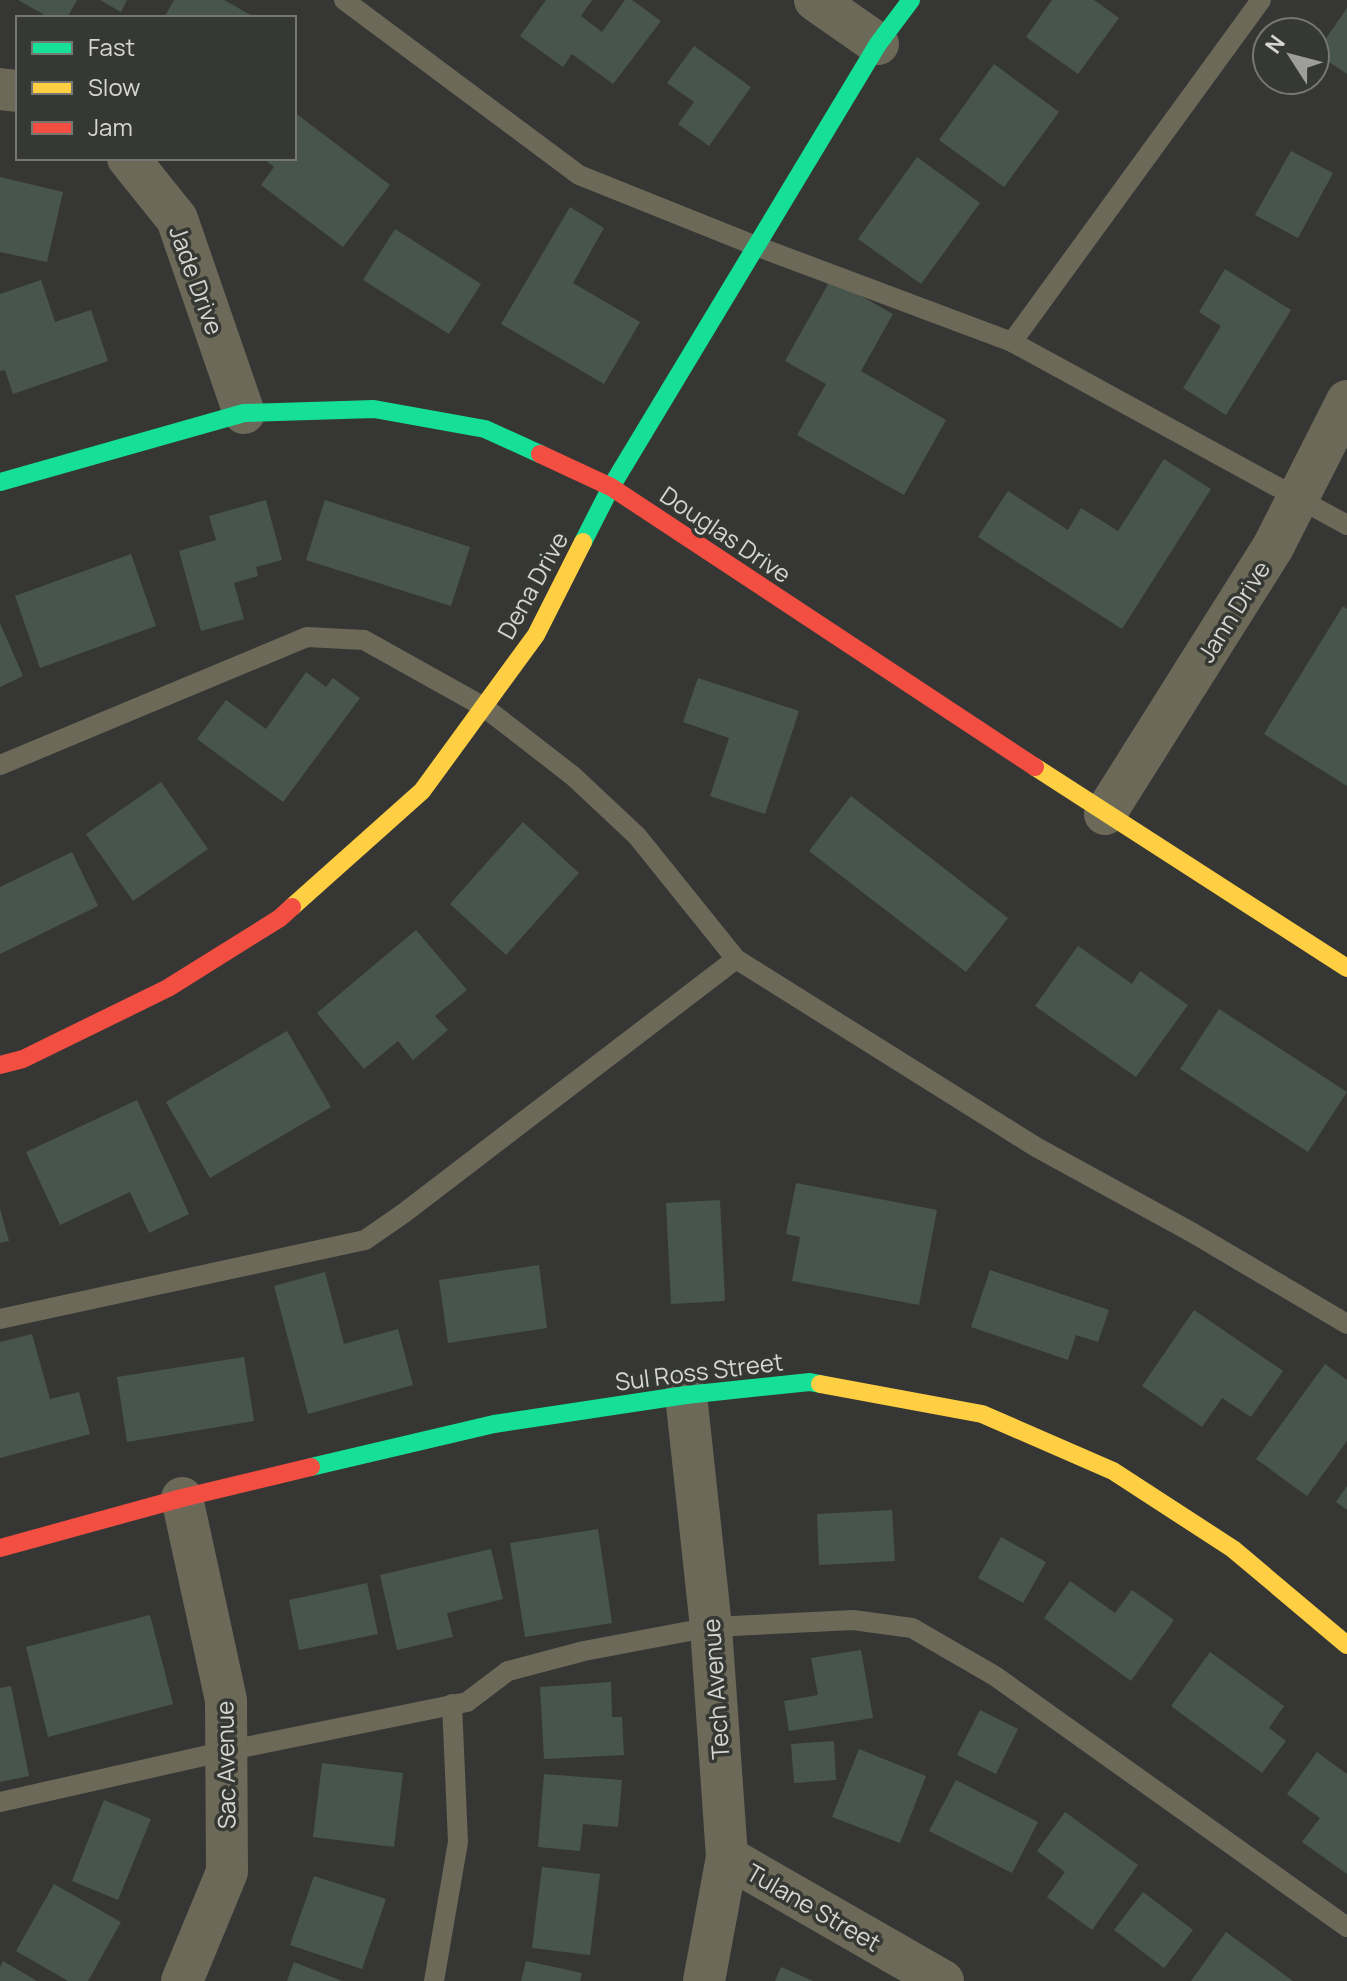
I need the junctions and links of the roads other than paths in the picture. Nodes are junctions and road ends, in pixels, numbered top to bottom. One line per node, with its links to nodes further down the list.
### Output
1 (344, 0): 7 (lane)
2 (815, 0): 5 (street)
3 (911, 0): 5 (street, Dena Drive)
4 (1261, 0): 8 (lane)
5 (878, 44): 7 (street, Dena Drive)
6 (130, 160): 10 (street, Jade Drive)
7 (756, 246): 8 (lane); 12 (street, Dena Drive)
8 (1012, 342): 13 (lane)
9 (1347, 401): 13 (street, Jann Drive)
10 (244, 413): 11 (street, Douglas Drive); 12 (street, Douglas Drive)
11 (0, 482)
12 (611, 487): 15 (street, Dena Drive); 17 (street, Douglas Drive)
13 (1298, 498): 14 (lane); 17 (street, Jann Drive)
14 (1347, 525)
15 (484, 707): 16 (lane); 18 (lane); 20 (street, Dena Drive)
16 (0, 765)
17 (1105, 814): 19 (street, Douglas Drive)
18 (736, 959): 21 (lane); 22 (lane)
19 (1347, 968)
20 (0, 1065)
21 (0, 1319)
22 (1347, 1324)
23 (686, 1395): 24 (street, Sul Ross Street); 26 (street, Tech Avenue); 27 (street, Sul Ross Street)
24 (182, 1498): 25 (street, Sul Ross Street); 29 (street, Sac Avenue)
25 (0, 1548)
26 (711, 1627): 28 (lane); 31 (street, Tech Avenue); 32 (lane)
27 (1347, 1645)
28 (452, 1704): 29 (lane); 34 (lane)
29 (226, 1751): 30 (lane); 33 (street, Sac Avenue)
30 (0, 1802)
31 (727, 1857): 35 (street, Tech Avenue); 36 (street, Tulane Street)
32 (1347, 1927)
33 (182, 1981)
34 (434, 1981)
35 (704, 1981)
36 (943, 1981)

